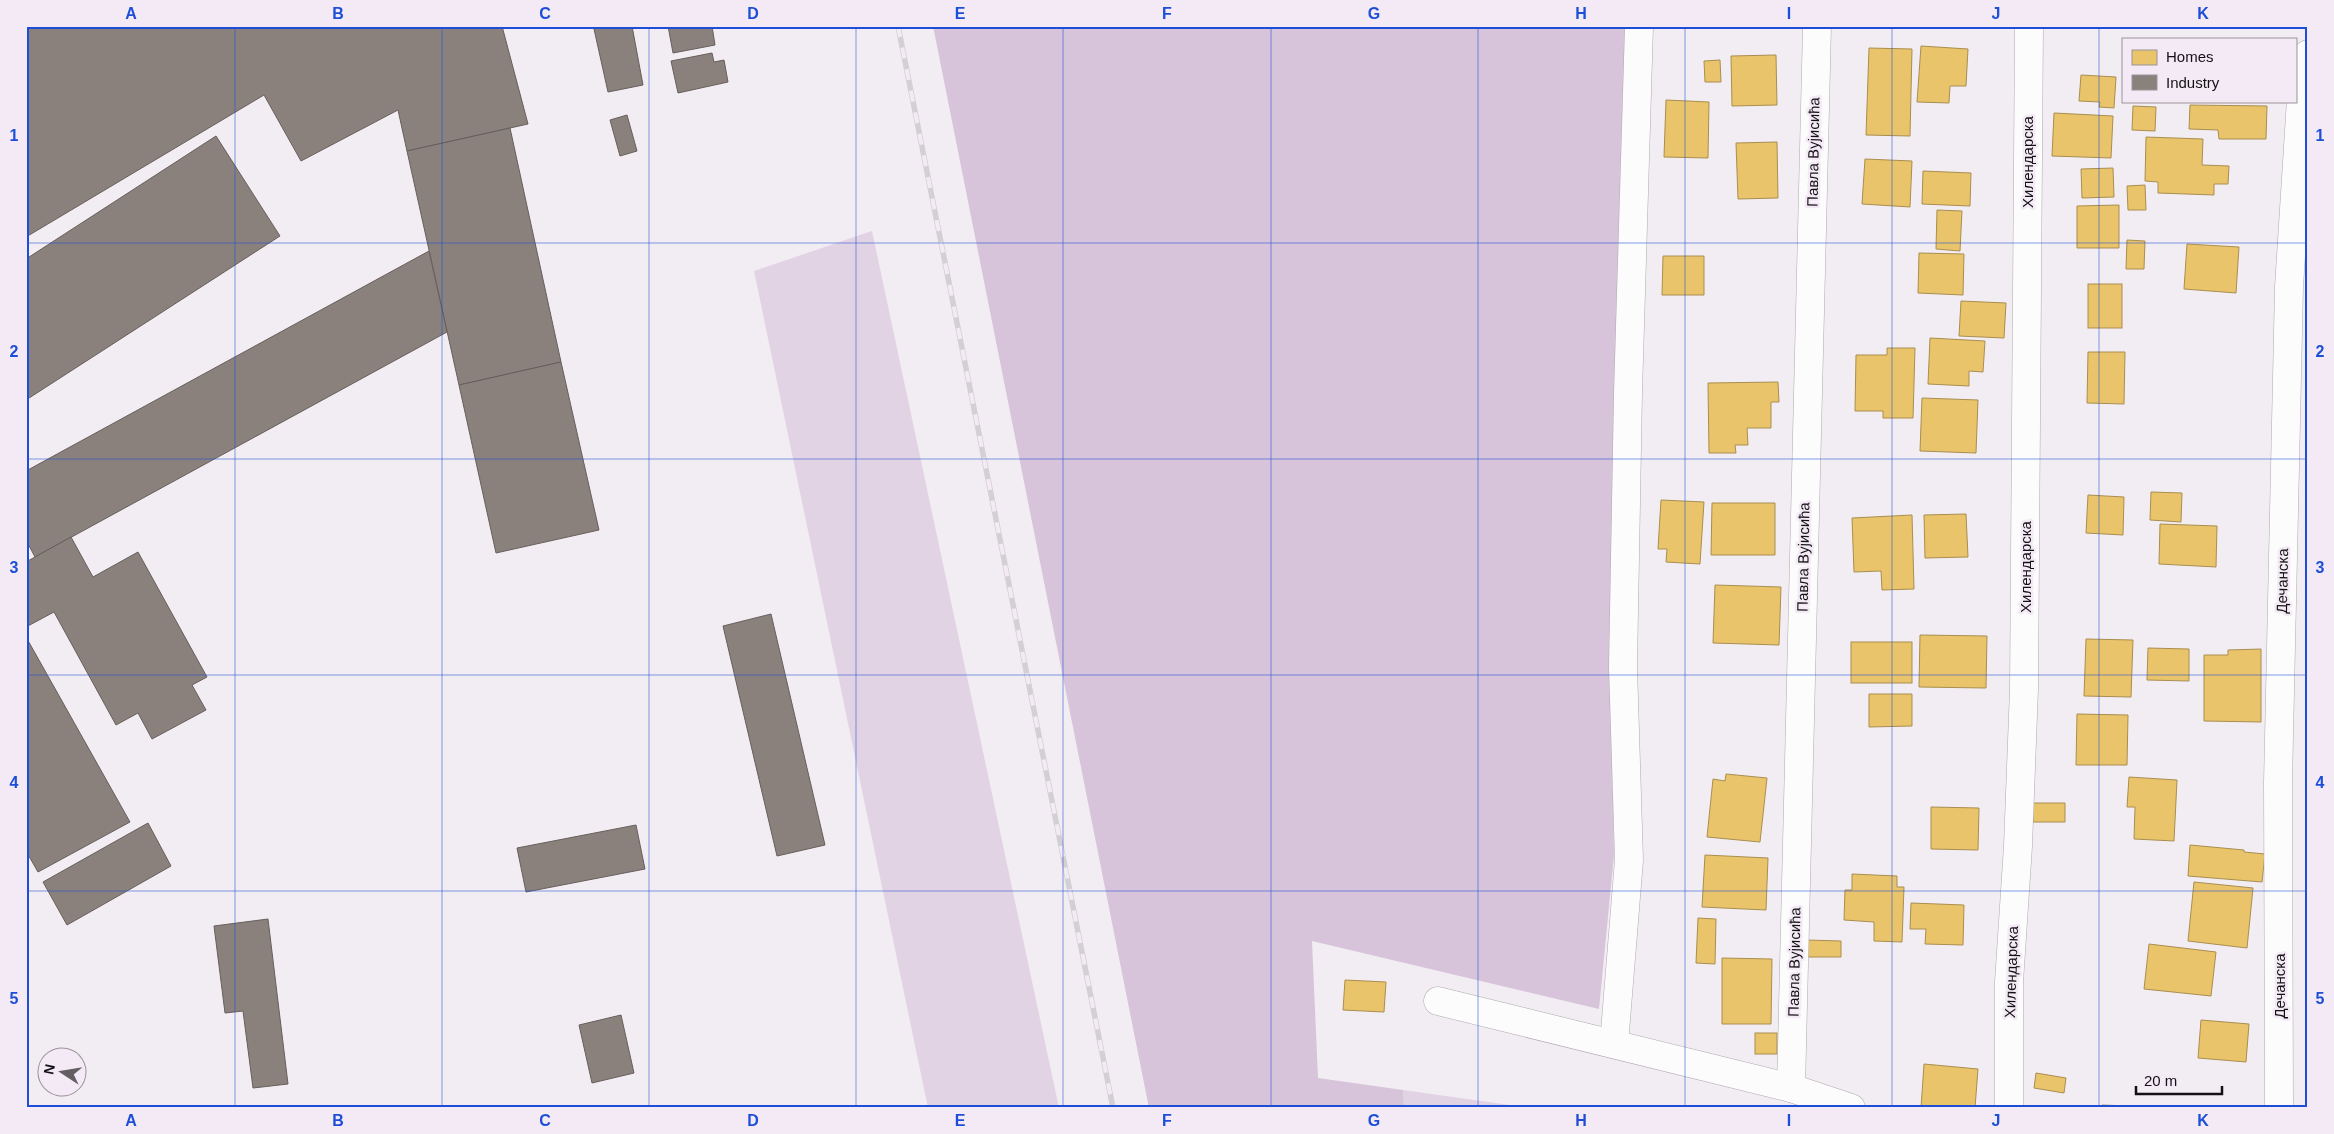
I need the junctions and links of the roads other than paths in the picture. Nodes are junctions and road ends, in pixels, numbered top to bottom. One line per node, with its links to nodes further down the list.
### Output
1 (1639, 26): 6 (street)
2 (1817, 26): 7 (street, Павла Вујисића)
3 (2029, 26): 9 (street, Хилендарска)
4 (2308, 54): 10 (street, Дечанска)
5 (1438, 1001): 6 (street)
6 (1614, 1044): 7 (street)
7 (1791, 1088): 8 (street)
8 (1851, 1108)
9 (2009, 1108)
10 (2279, 1108)

